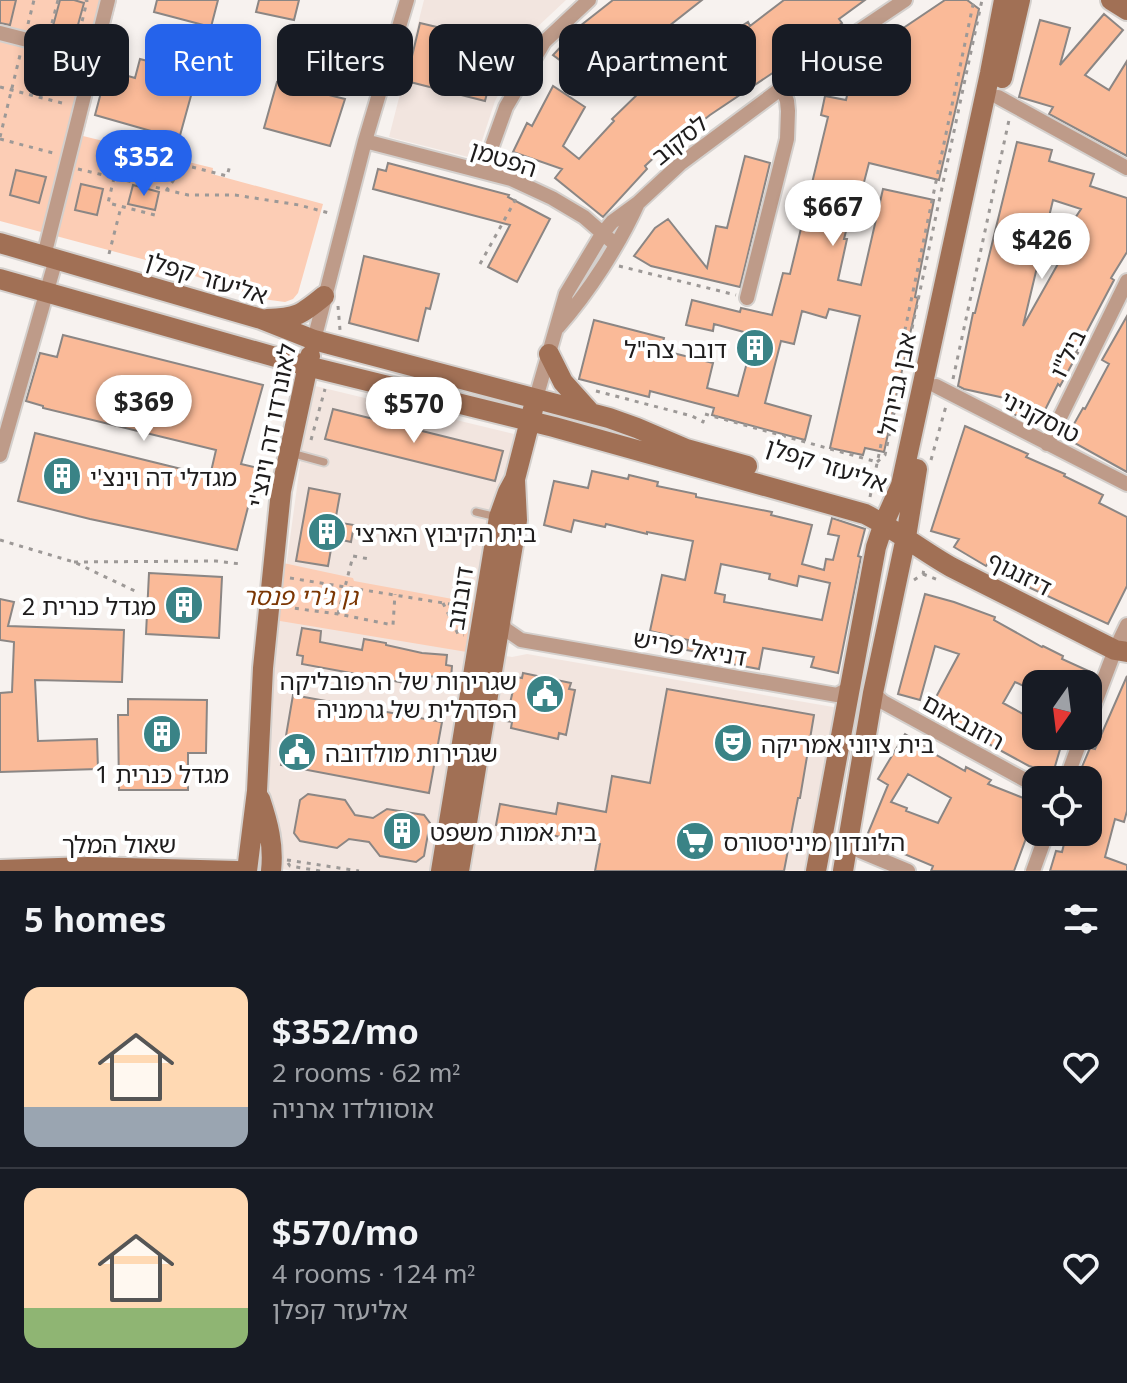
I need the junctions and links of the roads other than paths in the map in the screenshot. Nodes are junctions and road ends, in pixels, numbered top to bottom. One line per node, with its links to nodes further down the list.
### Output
1 (108, 0): 9 (street)
2 (407, 0): 17 (street, לאונרדו דה וינצ'י)
3 (589, 0): 19 (street)
4 (905, 0): 10 (street, לסקוב)
5 (1004, 0): 47 (street, אבן גבירול)
6 (1020, 0): 16 (street, אבן גבירול)
7 (1111, 0): 8 (street)
8 (1127, 10)
9 (102, 24)
10 (871, 24)
11 (0, 33): 12 (street)
12 (24, 40)
13 (772, 95): 20 (street, לסקוב)
14 (84, 96): 24 (street)
15 (785, 96): 29 (street)
16 (1005, 101): 18 (street); 35 (street, אבן גבירול)
17 (365, 141): 19 (street, הפטמן); 28 (street, לאונרדו דה וינצ'י)
18 (1127, 168)
19 (483, 171): 21 (street, הפטמן)
20 (638, 203): 21 (street, לסקוב); 23 (street, לסקוב)
21 (602, 234): 23 (street, הפטמן); 31 (street, לסקוב)
22 (0, 243): 24 (street, אליעזר קפלן)
23 (616, 245): 31 (street, לסקוב)
24 (50, 257): 27 (street); 30 (street, אליעזר קפלן)
25 (0, 279): 27 (street, אליעזר קפלן)
26 (1127, 281): 39 (street, ביל"ו)
27 (47, 293): 34 (street, אליעזר קפלן); 41 (street)
28 (324, 296): 30 (street); 32 (street, לאונרדו דה וינצ'י)
29 (747, 298)
30 (261, 319): 32 (street, אליעזר קפלן)
31 (557, 328): 33 (street, לסקוב)
32 (314, 340): 34 (street, לאונרדו דה וינצ'י); 36 (street, אליעזר קפלן)
33 (549, 354): 36 (street, לסקוב); 37 (street)
34 (307, 366): 38 (street, אליעזר קפלן); 40 (street, לאונרדו דה וינצ'י)
35 (943, 390): 39 (street, טוסקניני); 48 (street, אבן גבירול)
36 (536, 398): 37 (street, אליעזר קפלן); 38 (street, דובנוב)
37 (592, 413): 47 (street, אליעזר קפלן)
38 (530, 421): 43 (street, דובנוב); 47 (street, אליעזר קפלן)
39 (1047, 444): 44 (street, טוסקניני)
40 (289, 452): 42 (lane); 58 (street, לאונרדו דה וינצ'י)
41 (0, 455)
42 (324, 462)
43 (515, 479): 46 (street, דובנוב); 49 (street, דובנוב)
44 (1127, 484)
45 (476, 512): 46 (lane)
46 (499, 517): 49 (street, דובנוב)
47 (887, 518): 48 (street, אליעזר קפלן); 54 (street, אבן גבירול)
48 (906, 537): 52 (street, דיזנגוף); 55 (street, אבן גבירול)
49 (486, 597): 51 (street); 53 (street, דובנוב); 65 (street, דובנוב)
50 (1127, 625): 52 (street)
51 (521, 640): 53 (street); 54 (street, דניאל פריש)
52 (1123, 654): 56 (street)
53 (494, 659): 66 (street, דובנוב)
54 (850, 688): 67 (street, אבן גבירול)
55 (873, 693): 57 (street, רוזנבאום); 59 (street, אבן גבירול)
56 (1102, 694)
57 (1022, 778)
58 (257, 791): 61 (street); 64 (street, לאונרדו דה וינצ'י)
59 (848, 838): 68 (street, אבן גבירול); 69 (street)
60 (1042, 846): 70 (street)
61 (278, 866)
62 (0, 870): 63 (street, שאול המלך)
63 (237, 871)
64 (247, 871)
65 (441, 871)
66 (459, 871)
67 (816, 871)
68 (843, 871)
69 (908, 871)
70 (1033, 871)

